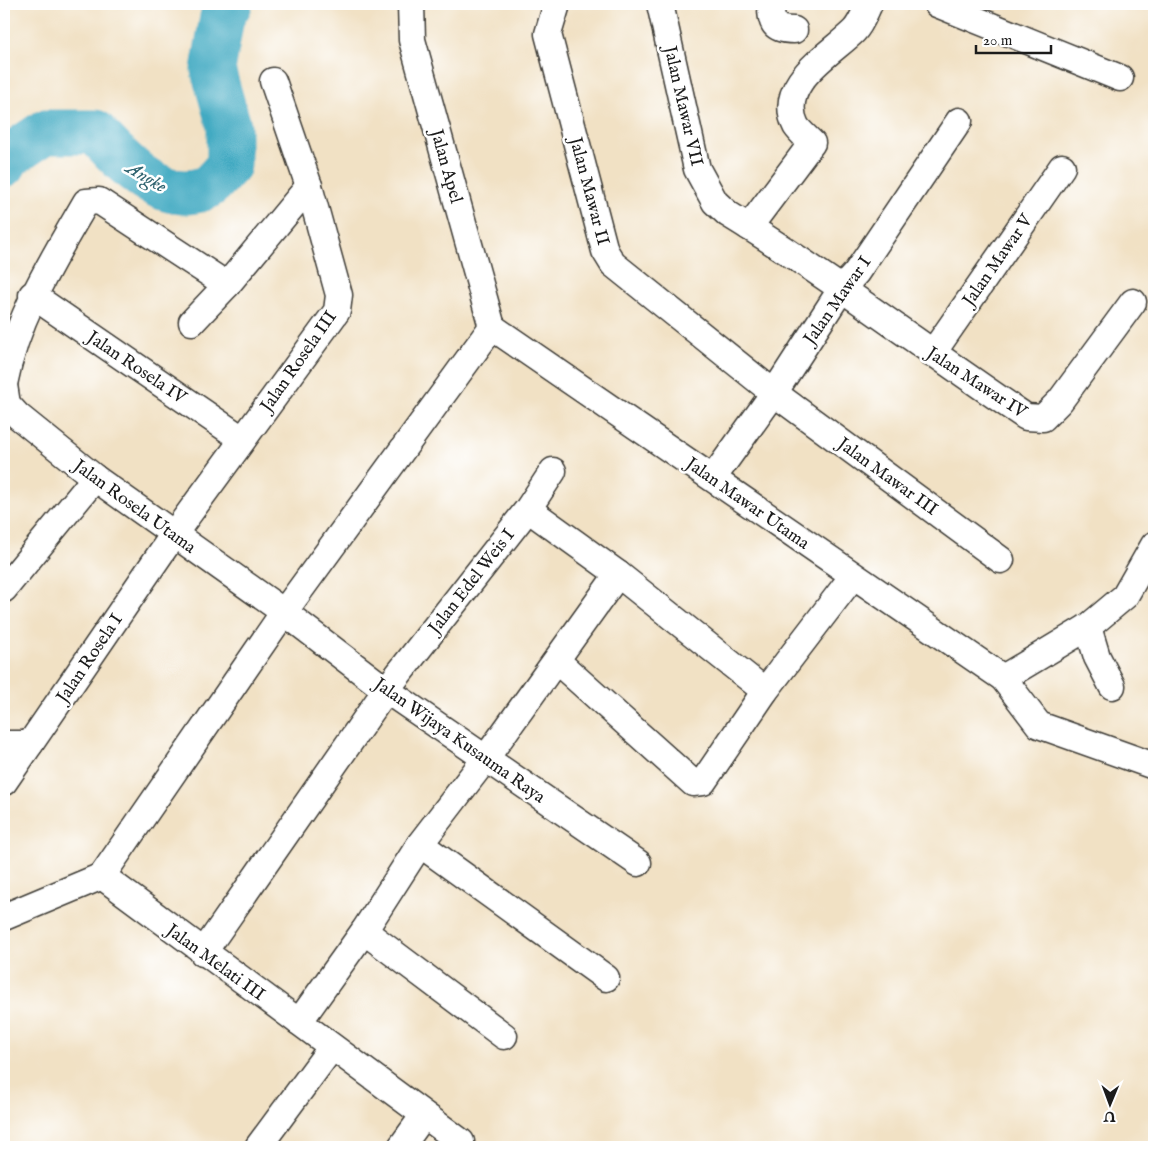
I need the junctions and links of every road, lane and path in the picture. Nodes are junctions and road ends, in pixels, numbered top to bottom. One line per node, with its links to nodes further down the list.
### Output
1 (557, 4): 22 (street, Jalan Mawar II)
2 (660, 4): 13 (street, Jalan Mawar VII)
3 (771, 4): 7 (street)
4 (869, 4): 13 (street)
5 (936, 4): 8 (street)
6 (410, 7): 19 (street, Jalan Apel)
7 (794, 30)
8 (1120, 78)
9 (273, 81): 12 (street, Jalan Rosela III)
10 (959, 121): 15 (street, Jalan Mawar I)
11 (1062, 167): 20 (street, Jalan Mawar V)
12 (309, 186): 14 (street); 23 (street, Jalan Rosela III)
13 (749, 227): 15 (street, Jalan Mawar VII)
14 (227, 285): 16 (street, Jalan Rosela Utama); 18 (street)
15 (842, 288): 20 (street, Jalan Mawar IV); 22 (street, Jalan Mawar I)
16 (32, 295): 21 (street, Jalan Rosela Utama); 23 (street, Jalan Rosela IV)
17 (1133, 302): 20 (street, Jalan Mawar IV)
18 (192, 322)
19 (492, 327): 26 (street, Jalan Mawar Utama); 34 (street)
20 (932, 354)
21 (4, 385): 25 (street, Jalan Rosela Utama)
22 (774, 393): 26 (street, Jalan Mawar I); 30 (street, Jalan Mawar III)
23 (242, 439): 28 (street, Jalan Rosela III)
24 (553, 471): 27 (street, Jalan Edel Weis I)
25 (95, 478): 28 (street, Jalan Rosela Utama); 33 (street)
26 (713, 478): 32 (street, Jalan Mawar Utama)
27 (528, 509): 31 (street); 39 (street, Jalan Edel Weis I)
28 (174, 534): 34 (street, Jalan Rosela Utama); 42 (street, Jalan Rosela I)
29 (1154, 545): 35 (street)
30 (1002, 560)
31 (618, 574): 36 (street); 40 (street)
32 (853, 576): 37 (street, Jalan Mawar Utama); 40 (street)
33 (4, 589)
34 (284, 612): 39 (street, Jalan Wijaya Kusauma Raya); 48 (street)
35 (1088, 627): 37 (street); 38 (street)
36 (557, 661): 40 (street); 43 (street)
37 (1003, 678): 44 (street, Jalan Mawar Utama)
38 (1112, 686)
39 (386, 690): 43 (street, Jalan Wijaya Kusauma Raya); 51 (street, Jalan Edel Weis I)
40 (765, 691)
41 (4, 744): 42 (street)
42 (30, 744): 45 (street, Jalan Rosela I)
43 (486, 758): 46 (street); 47 (street, Jalan Wijaya Kusauma Raya)
44 (1154, 766)
45 (4, 782)
46 (420, 844): 50 (street); 52 (street)
47 (638, 863)
48 (102, 876): 49 (street); 51 (street, Jalan Melati III)
49 (4, 917)
50 (364, 931): 53 (street); 54 (street)
51 (203, 953): 53 (street, Jalan Melati III)
52 (606, 978)
53 (299, 1022): 55 (street, Jalan Melati III)
54 (504, 1036)
55 (332, 1047): 56 (street, Jalan Melati III); 58 (street)
56 (424, 1115): 57 (street, Jalan Melati III); 59 (street)
57 (461, 1142)
58 (258, 1147)
59 (401, 1147)

